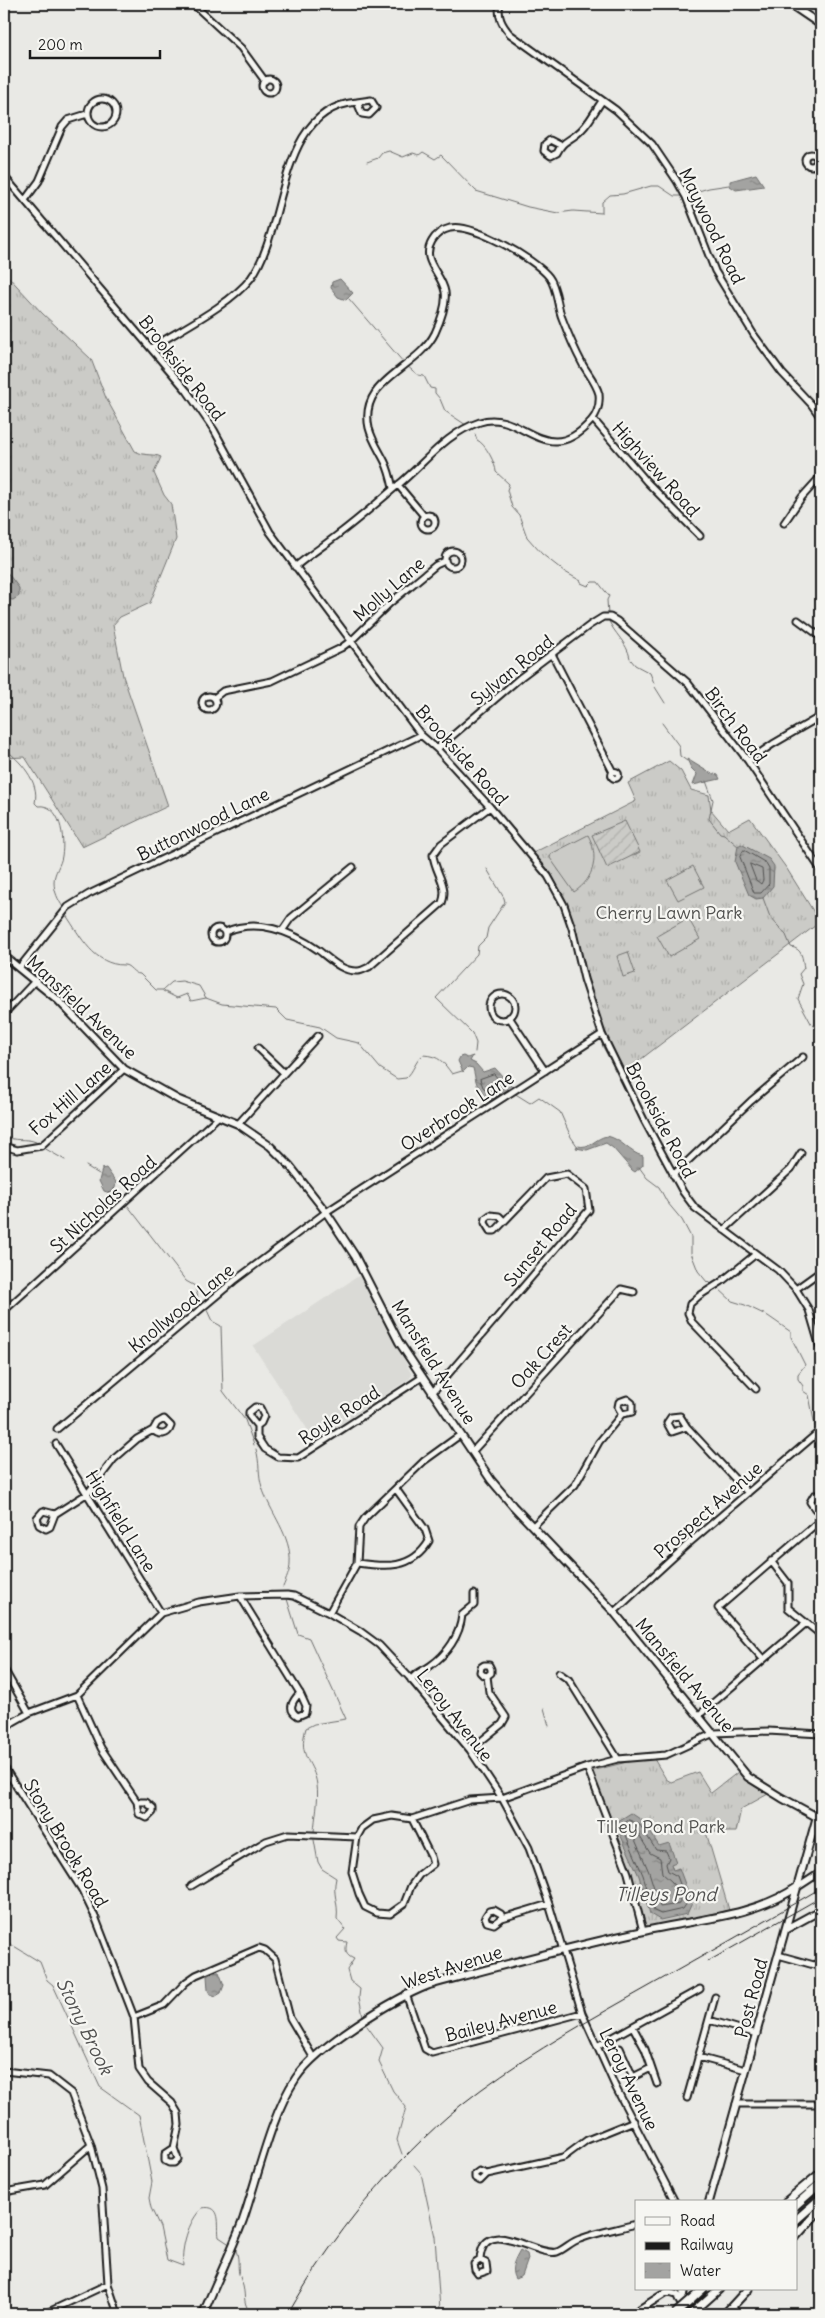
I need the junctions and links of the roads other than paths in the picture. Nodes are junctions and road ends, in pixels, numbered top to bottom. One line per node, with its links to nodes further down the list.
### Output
1 (193, 4): 5 (street)
2 (500, 4): 6 (street, Maywood Road)
3 (790, 4): 4 (main road)
4 (821, 25)
5 (265, 81)
6 (602, 101): 9 (street); 15 (street, Maywood Road)
7 (357, 102): 14 (street)
8 (88, 114): 8 (street); 13 (street)
9 (560, 145)
10 (815, 164): 11 (street)
11 (821, 172)
12 (4, 176): 13 (street, Brookside Road)
13 (25, 200): 14 (street, Brookside Road)
14 (151, 348): 23 (street, Brookside Road)
15 (821, 418)
16 (593, 419): 18 (street); 18 (street); 21 (street, Highview Road)
17 (821, 476): 20 (street)
18 (396, 487): 19 (street); 23 (street)
19 (424, 516)
20 (784, 523)
21 (700, 536)
22 (445, 561): 27 (street, Molly Lane)
23 (295, 567): 27 (street, Brookside Road)
24 (608, 617): 28 (street, Sylvan Road); 33 (street, Birch Road)
25 (798, 620): 26 (street)
26 (821, 637)
27 (352, 640): 29 (street, Molly Lane); 31 (street, Brookside Road)
28 (552, 654): 32 (street, Sylvan Road); 34 (street)
29 (214, 698)
30 (820, 719): 33 (street)
31 (421, 735): 32 (street, Brookside Road); 41 (street, Buttonwood Lane)
32 (437, 749): 35 (street, Brookside Road)
33 (748, 761): 37 (street, Birch Road)
34 (614, 772)
35 (490, 807): 38 (street); 45 (street, Brookside Road)
36 (353, 868): 38 (street)
37 (821, 870)
38 (282, 931): 39 (street)
39 (224, 932)
40 (4, 956): 41 (main road, Mansfield Avenue)
41 (19, 968): 42 (main road, Mansfield Avenue)
42 (36, 980): 43 (street); 49 (main road, Mansfield Avenue)
43 (4, 1014)
44 (508, 1018): 44 (street); 50 (street)
45 (602, 1034): 50 (street, Overbrook Lane); 56 (street, Brookside Road)
46 (318, 1036): 51 (street)
47 (258, 1048): 51 (street)
48 (803, 1057): 56 (street)
49 (124, 1069): 52 (main road, Mansfield Avenue); 54 (street, Fox Hill Lane)
50 (545, 1071): 57 (street, Overbrook Lane)
51 (284, 1073): 53 (street)
52 (219, 1116): 53 (main road, Mansfield Avenue); 64 (street, St Nicholas Road)
53 (238, 1124): 57 (main road, Mansfield Avenue)
54 (4, 1146)
55 (802, 1153): 59 (street)
56 (673, 1175): 59 (street, Brookside Road)
57 (326, 1212): 66 (main road, Mansfield Avenue); 72 (street, Knollwood Lane)
58 (504, 1221): 68 (street, Sunset Road)
59 (724, 1230): 60 (street, Brookside Road)
60 (756, 1254): 62 (street, Brookside Road); 67 (street)
61 (821, 1271): 62 (street)
62 (796, 1288): 65 (street, Brookside Road)
63 (634, 1292): 77 (street, Oak Crest)
64 (4, 1311)
65 (821, 1351)
66 (421, 1378): 68 (main road, Mansfield Avenue); 70 (street, Royle Road)
67 (756, 1389)
68 (432, 1393): 75 (main road, Mansfield Avenue)
69 (622, 1414): 84 (street)
70 (257, 1426)
71 (687, 1427): 80 (street)
72 (57, 1429)
73 (153, 1430): 79 (street)
74 (821, 1430): 80 (street, Prospect Avenue)
75 (460, 1435): 77 (main road, Mansfield Avenue); 78 (street)
76 (56, 1444): 79 (street, Highfield Lane)
77 (472, 1452): 84 (main road, Mansfield Avenue)
78 (396, 1490): 86 (street); 86 (street)
79 (88, 1493): 83 (street); 90 (street, Highfield Lane)
80 (748, 1493): 89 (street, Prospect Avenue)
81 (821, 1495): 82 (street)
82 (821, 1509): 85 (street)
83 (55, 1514)
84 (533, 1526): 89 (main road, Mansfield Avenue)
85 (771, 1562): 92 (street); 94 (street)
86 (356, 1563): 91 (street)
87 (474, 1594): 98 (street)
88 (240, 1596): 90 (street, Leroy Avenue); 91 (street, Leroy Avenue); 99 (street)
89 (614, 1612): 102 (main road, Mansfield Avenue)
90 (161, 1613): 100 (street, Leroy Avenue)
91 (329, 1613): 98 (street, Leroy Avenue)
92 (806, 1623): 93 (street); 94 (street)
93 (821, 1635)
94 (763, 1659): 102 (street)
95 (4, 1670): 101 (street)
96 (559, 1673): 107 (street)
97 (487, 1676): 106 (street)
98 (412, 1680): 106 (street, Leroy Avenue)
99 (300, 1693)
100 (77, 1695): 101 (street, Leroy Avenue); 111 (street)
101 (29, 1713): 103 (street, Leroy Avenue)
102 (699, 1715): 104 (main road, Mansfield Avenue)
103 (4, 1731)
104 (714, 1733): 105 (street); 107 (street); 113 (main road, Mansfield Avenue)
105 (821, 1734)
106 (470, 1750): 110 (street, Leroy Avenue)
107 (618, 1759): 109 (street)
108 (4, 1767): 132 (street, Stony Brook Road)
109 (587, 1767): 110 (street); 123 (street)
110 (502, 1798): 114 (street); 119 (street, Leroy Avenue)
111 (137, 1802)
112 (821, 1802): 113 (main road, Post Road)
113 (817, 1817): 118 (main road, Post Road)
114 (412, 1819): 115 (street); 115 (street)
115 (357, 1837): 117 (street)
116 (821, 1872): 118 (street)
117 (191, 1886)
118 (797, 1887): 122 (main road, Post Road); 123 (main road, West Avenue)
119 (549, 1904): 121 (street); 124 (street, Leroy Avenue)
120 (821, 1910): 122 (main road)
121 (502, 1918)
122 (786, 1929): 125 (main road, Post Road)
123 (643, 1931): 124 (main road, West Avenue)
124 (563, 1950): 129 (main road, West Avenue); 131 (street, Leroy Avenue)
125 (778, 1955): 127 (street); 135 (main road, Post Road)
126 (821, 1957): 127 (street)
127 (819, 1966)
128 (700, 1989): 134 (street)
129 (406, 1994): 131 (street, Bailey Avenue); 138 (main road, West Avenue)
130 (715, 1997): 133 (street)
131 (582, 2014): 136 (street, Leroy Avenue)
132 (134, 2018): 138 (street); 149 (street, Stony Brook Road)
133 (708, 2020): 135 (street); 139 (street)
134 (633, 2027): 136 (street); 140 (street)
135 (757, 2034): 141 (main road, Post Road)
136 (597, 2046): 147 (street, Leroy Avenue)
137 (620, 2048): 140 (street)
138 (313, 2057): 176 (main road, West Avenue)
139 (698, 2057): 141 (street); 144 (street)
140 (651, 2068): 143 (street)
141 (746, 2070): 145 (main road, Post Road)
142 (4, 2071): 148 (street)
143 (657, 2084)
144 (687, 2098)
145 (736, 2104): 146 (street); 156 (main road, Post Road)
146 (821, 2104)
147 (634, 2121): 151 (street); 155 (street, Leroy Avenue)
148 (91, 2146): 153 (street); 164 (street)
149 (174, 2148)
150 (821, 2173): 157 (highway)
151 (486, 2174)
152 (821, 2182): 158 (highway)
153 (4, 2192)
154 (821, 2198): 160 (highway)
155 (674, 2200)
156 (710, 2200)
157 (788, 2200)
158 (798, 2203)
159 (821, 2208): 162 (highway)
160 (798, 2218)
161 (635, 2224): 163 (street)
162 (798, 2234)
163 (480, 2260)
164 (108, 2284): 174 (street); 175 (street)
165 (658, 2290): 173 (main road)
166 (664, 2290): 171 (main road)
167 (684, 2290): 172 (main road)
168 (701, 2290): 177 (highway, bridge)
169 (718, 2290): 179 (highway)
170 (747, 2290): 180 (highway)
171 (656, 2297): 172 (main road); 173 (main road)
172 (681, 2304): 178 (main road)
173 (636, 2313)
174 (44, 2314)
175 (118, 2314)
176 (203, 2314)
177 (675, 2314)
178 (680, 2314)
179 (692, 2314)
180 (726, 2314)

